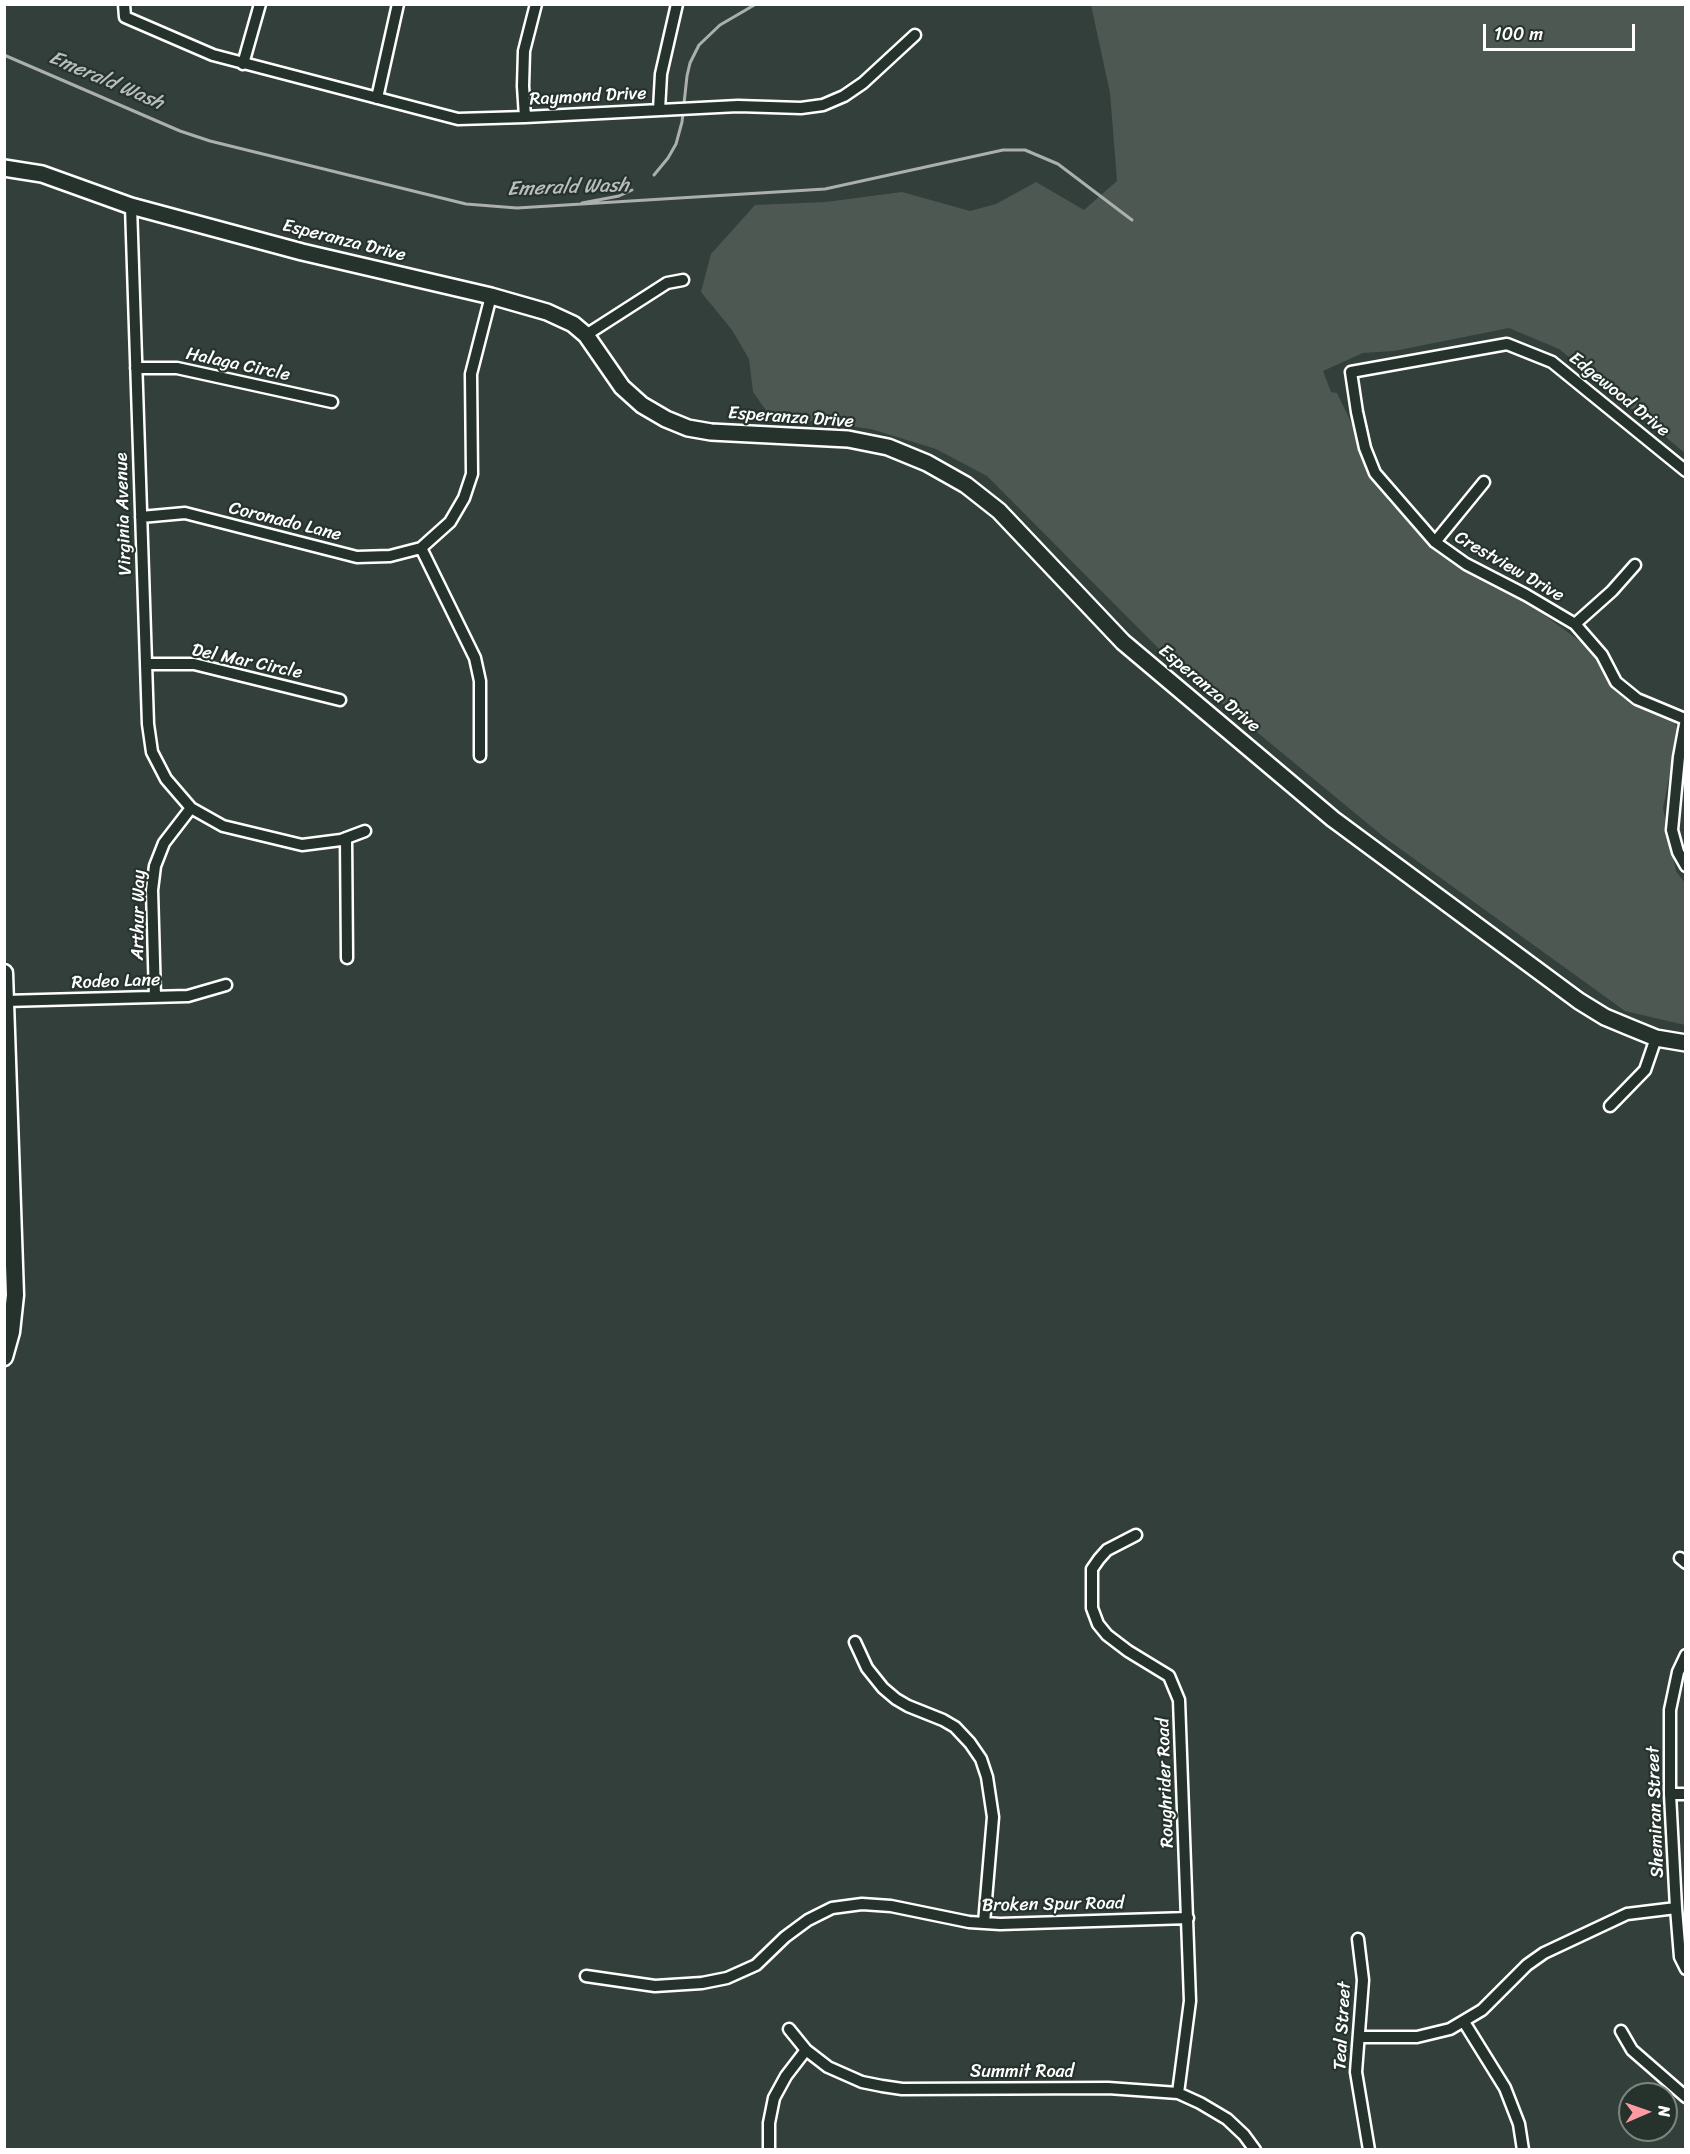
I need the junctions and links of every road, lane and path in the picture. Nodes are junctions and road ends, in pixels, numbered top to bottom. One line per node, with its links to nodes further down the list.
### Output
1 (124, 4): 7 (street, Raymond Drive)
2 (260, 4): 7 (street)
3 (398, 4): 8 (street)
4 (536, 4): 10 (street)
5 (677, 4): 9 (street)
6 (915, 35): 9 (street, Raymond Drive)
7 (243, 64): 8 (street, Raymond Drive)
8 (377, 98): 10 (street, Raymond Drive)
9 (659, 110): 10 (street, Raymond Drive)
10 (525, 117)
11 (4, 168): 12 (main road, Esperanza Drive)
12 (131, 206): 14 (main road, Esperanza Drive); 16 (street, Virginia Avenue)
13 (683, 280): 15 (street)
14 (491, 296): 15 (main road, Esperanza Drive); 23 (street)
15 (586, 335): 39 (main road, Esperanza Drive)
16 (136, 369): 18 (street, Halaga Circle); 21 (street, Virginia Avenue)
17 (1351, 372): 19 (street, Edgewood Drive); 22 (street, Crestview Drive)
18 (332, 402)
19 (1686, 471)
20 (1484, 482): 22 (street)
21 (141, 517): 23 (street, Coronado Lane); 26 (street, Virginia Avenue)
22 (1435, 542): 25 (street, Crestview Drive)
23 (421, 548): 29 (street)
24 (1635, 565): 25 (street)
25 (1575, 624): 28 (street, Crestview Drive)
26 (146, 664): 27 (street, Del Mar Circle); 30 (street, Virginia Avenue)
27 (340, 700)
28 (1685, 719): 33 (street)
29 (480, 756)
30 (190, 808): 32 (street); 37 (street, Arthur Way)
31 (365, 831): 32 (street)
32 (346, 838): 34 (street)
33 (1686, 866)
34 (347, 958)
35 (4, 974): 38 (main road)
36 (226, 986): 37 (street, Rodeo Lane)
37 (155, 997): 38 (street, Rodeo Lane)
38 (5, 1001): 42 (main road)
39 (1656, 1038): 40 (main road, Esperanza Drive); 41 (street)
40 (1686, 1043)
41 (1610, 1106)
42 (7, 1143): 43 (main road)
43 (4, 1357)
44 (1136, 1535): 50 (street, Roughrider Road)
45 (855, 1642): 51 (street)
46 (1686, 1655): 47 (street, Shemiran Street)
47 (1670, 1794): 48 (street); 49 (street, Shemiran Street)
48 (1686, 1794)
49 (1676, 1908): 53 (street, Shemiran Street); 55 (street)
50 (1188, 1918): 51 (street, Broken Spur Road); 60 (street, Roughrider Road)
51 (984, 1923): 54 (street, Broken Spur Road)
52 (1358, 1939): 58 (street, Teal Street)
53 (1686, 1969)
54 (586, 1976)
55 (1464, 2022): 58 (street); 65 (street)
56 (789, 2029): 59 (street, Summit Road)
57 (1621, 2031): 61 (street)
58 (1359, 2037): 64 (street, Teal Street)
59 (806, 2050): 60 (street, Summit Road); 62 (street)
60 (1178, 2092): 63 (street, Summit Road)
61 (1686, 2097)
62 (769, 2150)
63 (1255, 2150)
64 (1369, 2150)
65 (1523, 2150)

